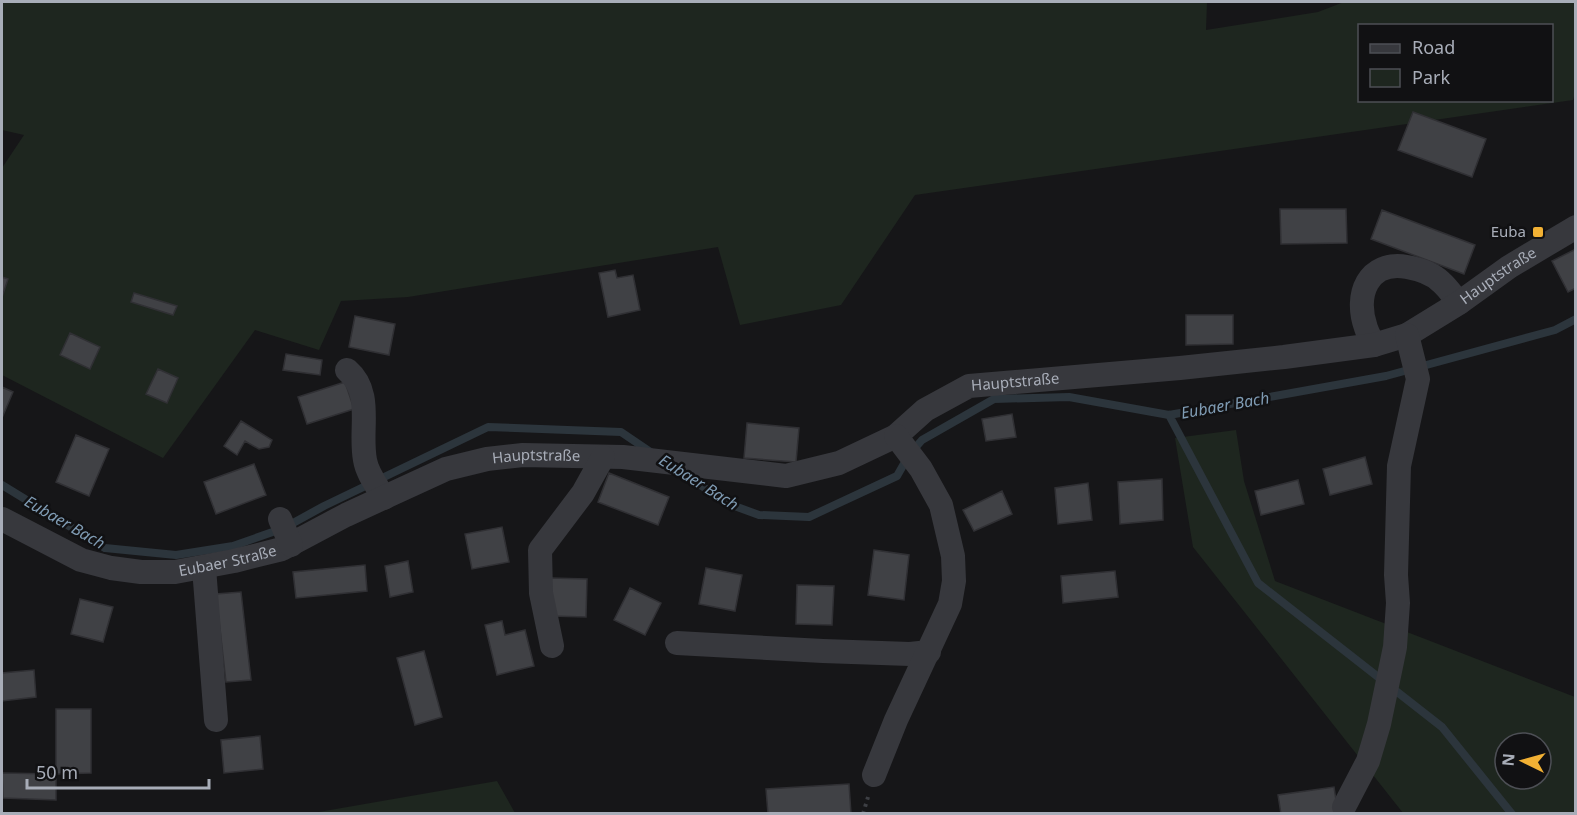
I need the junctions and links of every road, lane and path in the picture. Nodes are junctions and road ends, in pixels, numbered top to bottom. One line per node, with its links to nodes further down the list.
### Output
1 (1575, 227): 2 (street, Hauptstraße)
2 (1460, 303): 3 (street); 4 (street, Hauptstraße)
3 (1374, 345): 4 (street, Hauptstraße); 6 (street, Hauptstraße)
4 (1413, 357): 19 (street)
5 (347, 370): 9 (street)
6 (899, 441): 7 (street, Hauptstraße); 16 (street)
7 (603, 457): 8 (street, Hauptstraße); 15 (street)
8 (446, 469): 9 (street, Eubaer Straße)
9 (384, 498): 12 (street, Eubaer Straße)
10 (2, 519): 13 (street, Eubaer Straße)
11 (280, 519): 12 (street)
12 (291, 545): 13 (street, Eubaer Straße)
13 (204, 568): 17 (street)
14 (677, 643): 16 (street)
15 (552, 646)
16 (929, 652): 18 (street)
17 (216, 720)
18 (874, 775)
19 (1344, 807)

